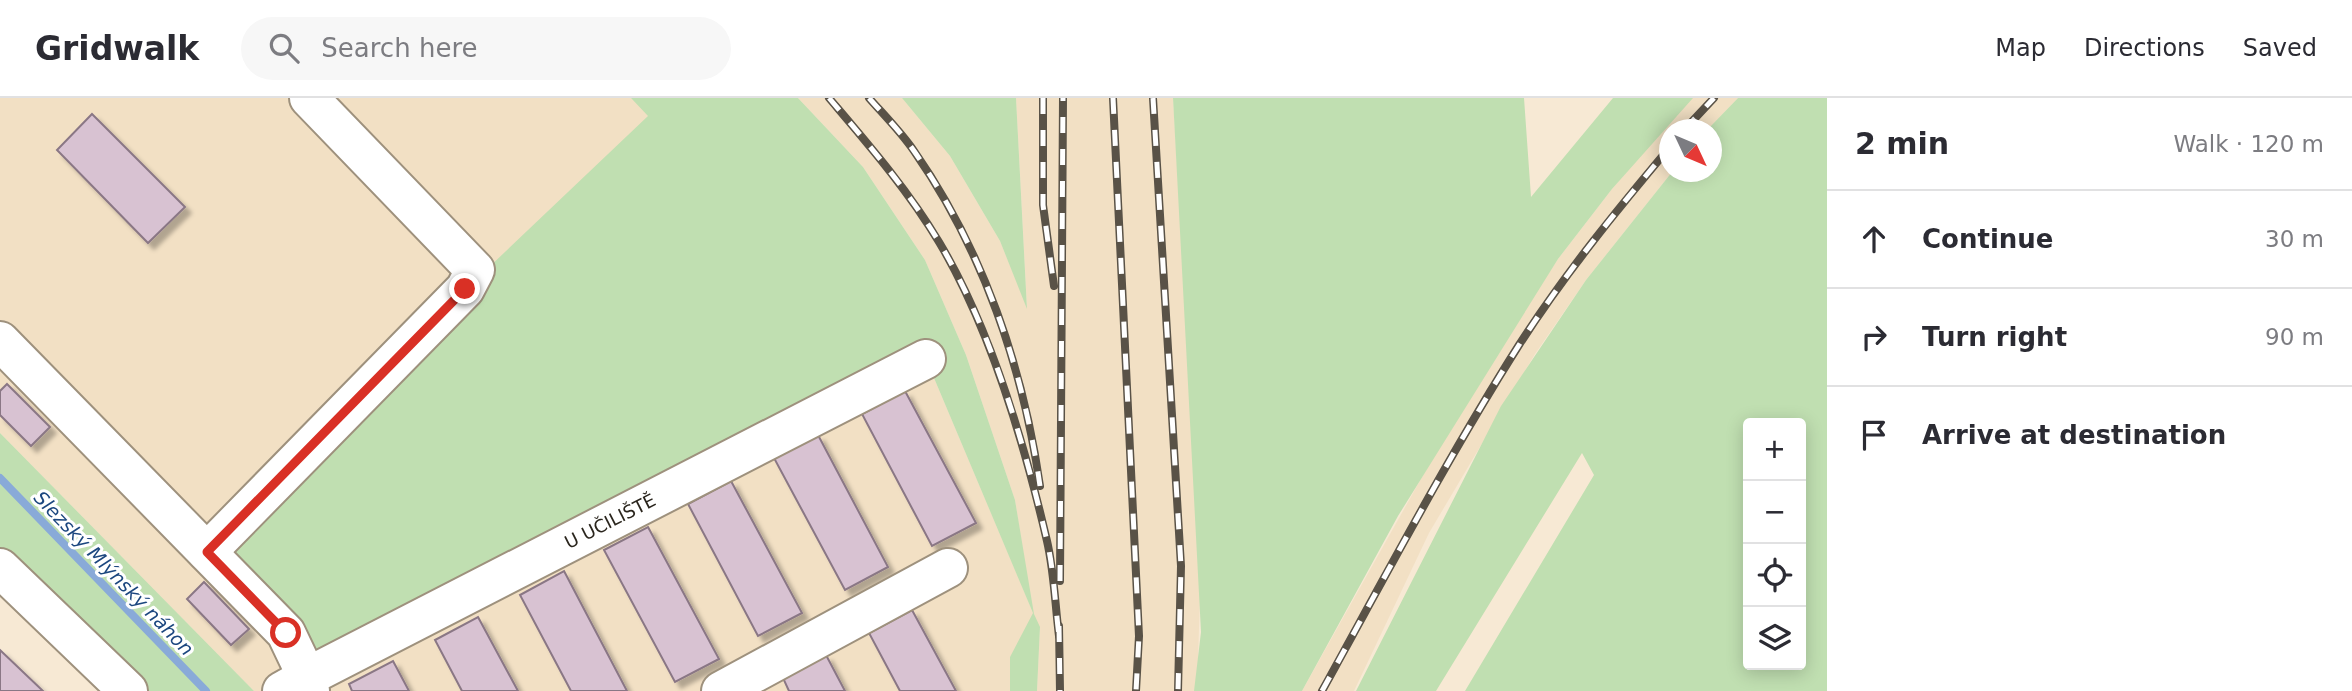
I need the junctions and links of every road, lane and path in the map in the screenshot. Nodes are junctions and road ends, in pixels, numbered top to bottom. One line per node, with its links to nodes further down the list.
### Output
1 (309, 98): 4 (lane)
2 (0, 341): 4 (lane)
3 (926, 359): 7 (lane, U UČILIŠTĚ)
4 (207, 552): 7 (lane)
5 (0, 568): 8 (lane)
6 (948, 568): 9 (lane)
7 (299, 687)
8 (128, 691)
9 (721, 691)

